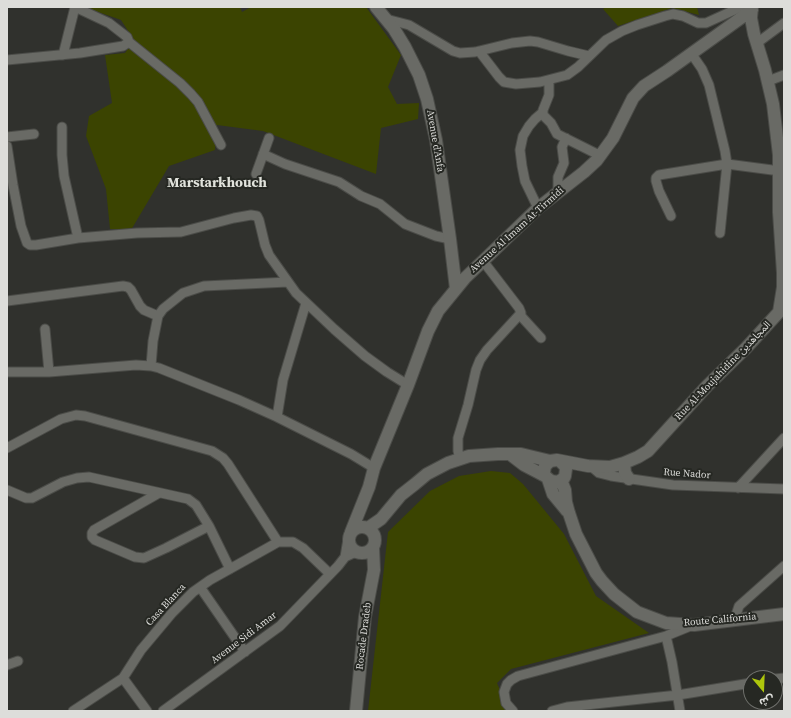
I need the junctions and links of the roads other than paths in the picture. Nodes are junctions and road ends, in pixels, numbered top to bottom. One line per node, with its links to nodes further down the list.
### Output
1 (77, 7): 6 (street); 10 (street)
2 (376, 7): 4 (street, Avenue d'Anfa)
3 (748, 8): 7 (street, Rue Al-Moujahidine المجاهدين); 9 (street, Avenue Al Imam At-Tirmidi); 11 (street)
4 (386, 19): 8 (street); 34 (street, Avenue d'Anfa)
5 (784, 23): 7 (street)
6 (129, 42): 10 (street); 22 (street)
7 (757, 42): 15 (street, Rue Al-Moujahidine المجاهدين)
8 (479, 51): 11 (street); 14 (street)
9 (691, 53): 25 (street, Avenue Al Imam At-Tirmidi); 26 (street)
10 (63, 55): 12 (street)
11 (589, 56): 14 (street)
12 (7, 60)
13 (784, 75): 15 (street)
14 (549, 80): 16 (street)
15 (768, 81): 27 (street, Rue Al-Moujahidine المجاهدين)
16 (542, 113): 21 (street); 30 (street)
17 (62, 127): 33 (street)
18 (34, 134): 19 (street)
19 (7, 137)
20 (269, 138): 24 (street)
21 (566, 138): 25 (street); 29 (street)
22 (221, 145)
23 (7, 146): 33 (street)
24 (263, 154): 28 (street); 34 (street)
25 (601, 156): 29 (street, Avenue Al Imam At-Tirmidi)
26 (726, 164): 27 (street); 31 (street); 32 (street)
27 (780, 171): 40 (street, Rue Al-Moujahidine المجاهدين)
28 (256, 174)
29 (558, 192): 30 (street, Avenue Al Imam At-Tirmidi)
30 (538, 208): 35 (street, Avenue Al Imam At-Tirmidi)
31 (671, 216)
32 (720, 233)
33 (78, 238): 36 (street)
34 (450, 239): 37 (street, Avenue d'Anfa)
35 (483, 260): 37 (street, Avenue Al Imam At-Tirmidi); 41 (street)
36 (288, 282): 39 (street); 42 (street)
37 (456, 289): 48 (street, Avenue Al Imam At-Tirmidi)
38 (7, 301): 42 (street)
39 (306, 303): 48 (street); 49 (street)
40 (781, 310): 55 (street, Rue Al-Moujahidine المجاهدين)
41 (520, 315): 44 (street); 53 (street)
42 (158, 316): 45 (street)
43 (45, 329): 47 (street)
44 (541, 338)
45 (151, 366): 47 (street); 49 (street)
46 (7, 372): 47 (street)
47 (48, 372)
48 (408, 385): 57 (street, Avenue Al Imam At-Tirmidi)
49 (277, 417): 57 (street)
50 (784, 438): 61 (street)
51 (7, 448): 69 (street)
52 (511, 455): 53 (street); 54 (street); 58 (street)
53 (460, 459): 70 (street)
54 (555, 461): 56 (street, Rue Al-Moujahidine المجاهدين); 58 (street); 59 (street)
55 (624, 463): 56 (street, Rue Al-Moujahidine المجاهدين); 60 (street)
56 (590, 466): 59 (street, Rue Al-Moujahidine المجاهدين); 60 (street, Rue Nador)
57 (374, 468): 65 (street, Avenue Al Imam At-Tirmidi)
58 (546, 478): 59 (street); 66 (street, Route California)
59 (563, 478): 66 (street, Route California)
60 (629, 479): 61 (street, Rue Nador)
61 (738, 488): 62 (street, Rue Nador)
62 (784, 489)
63 (7, 490): 64 (street)
64 (159, 494): 67 (street); 67 (street)
65 (360, 509): 68 (street, Avenue Al Imam At-Tirmidi); 70 (street)
66 (568, 513): 77 (street, Route California)
67 (209, 526): 72 (street)
68 (350, 535): 70 (street, Rocade Dradeb); 70 (street)
69 (278, 542): 72 (street, Casa Blanca); 73 (street)
70 (363, 543): 73 (street); 88 (street, Rocade Dradeb)
71 (784, 566): 76 (street)
72 (230, 569): 74 (street, Casa Blanca)
73 (330, 574): 79 (street, Avenue Sidi Amar)
74 (200, 587): 79 (street); 82 (street, Casa Blanca)
75 (784, 614): 76 (street, Route California)
76 (736, 620): 77 (street, Route California)
77 (694, 625): 78 (street)
78 (666, 636): 84 (street); 89 (street)
79 (245, 652): 87 (street, Avenue Sidi Amar)
80 (18, 661): 81 (street)
81 (7, 665)
82 (123, 678): 85 (street, Casa Blanca); 86 (street)
83 (743, 684): 84 (street)
84 (678, 695): 90 (street); 91 (street)
85 (73, 711)
86 (147, 711)
87 (163, 711)
88 (356, 711)
89 (513, 711)
90 (552, 711)
91 (680, 711)

